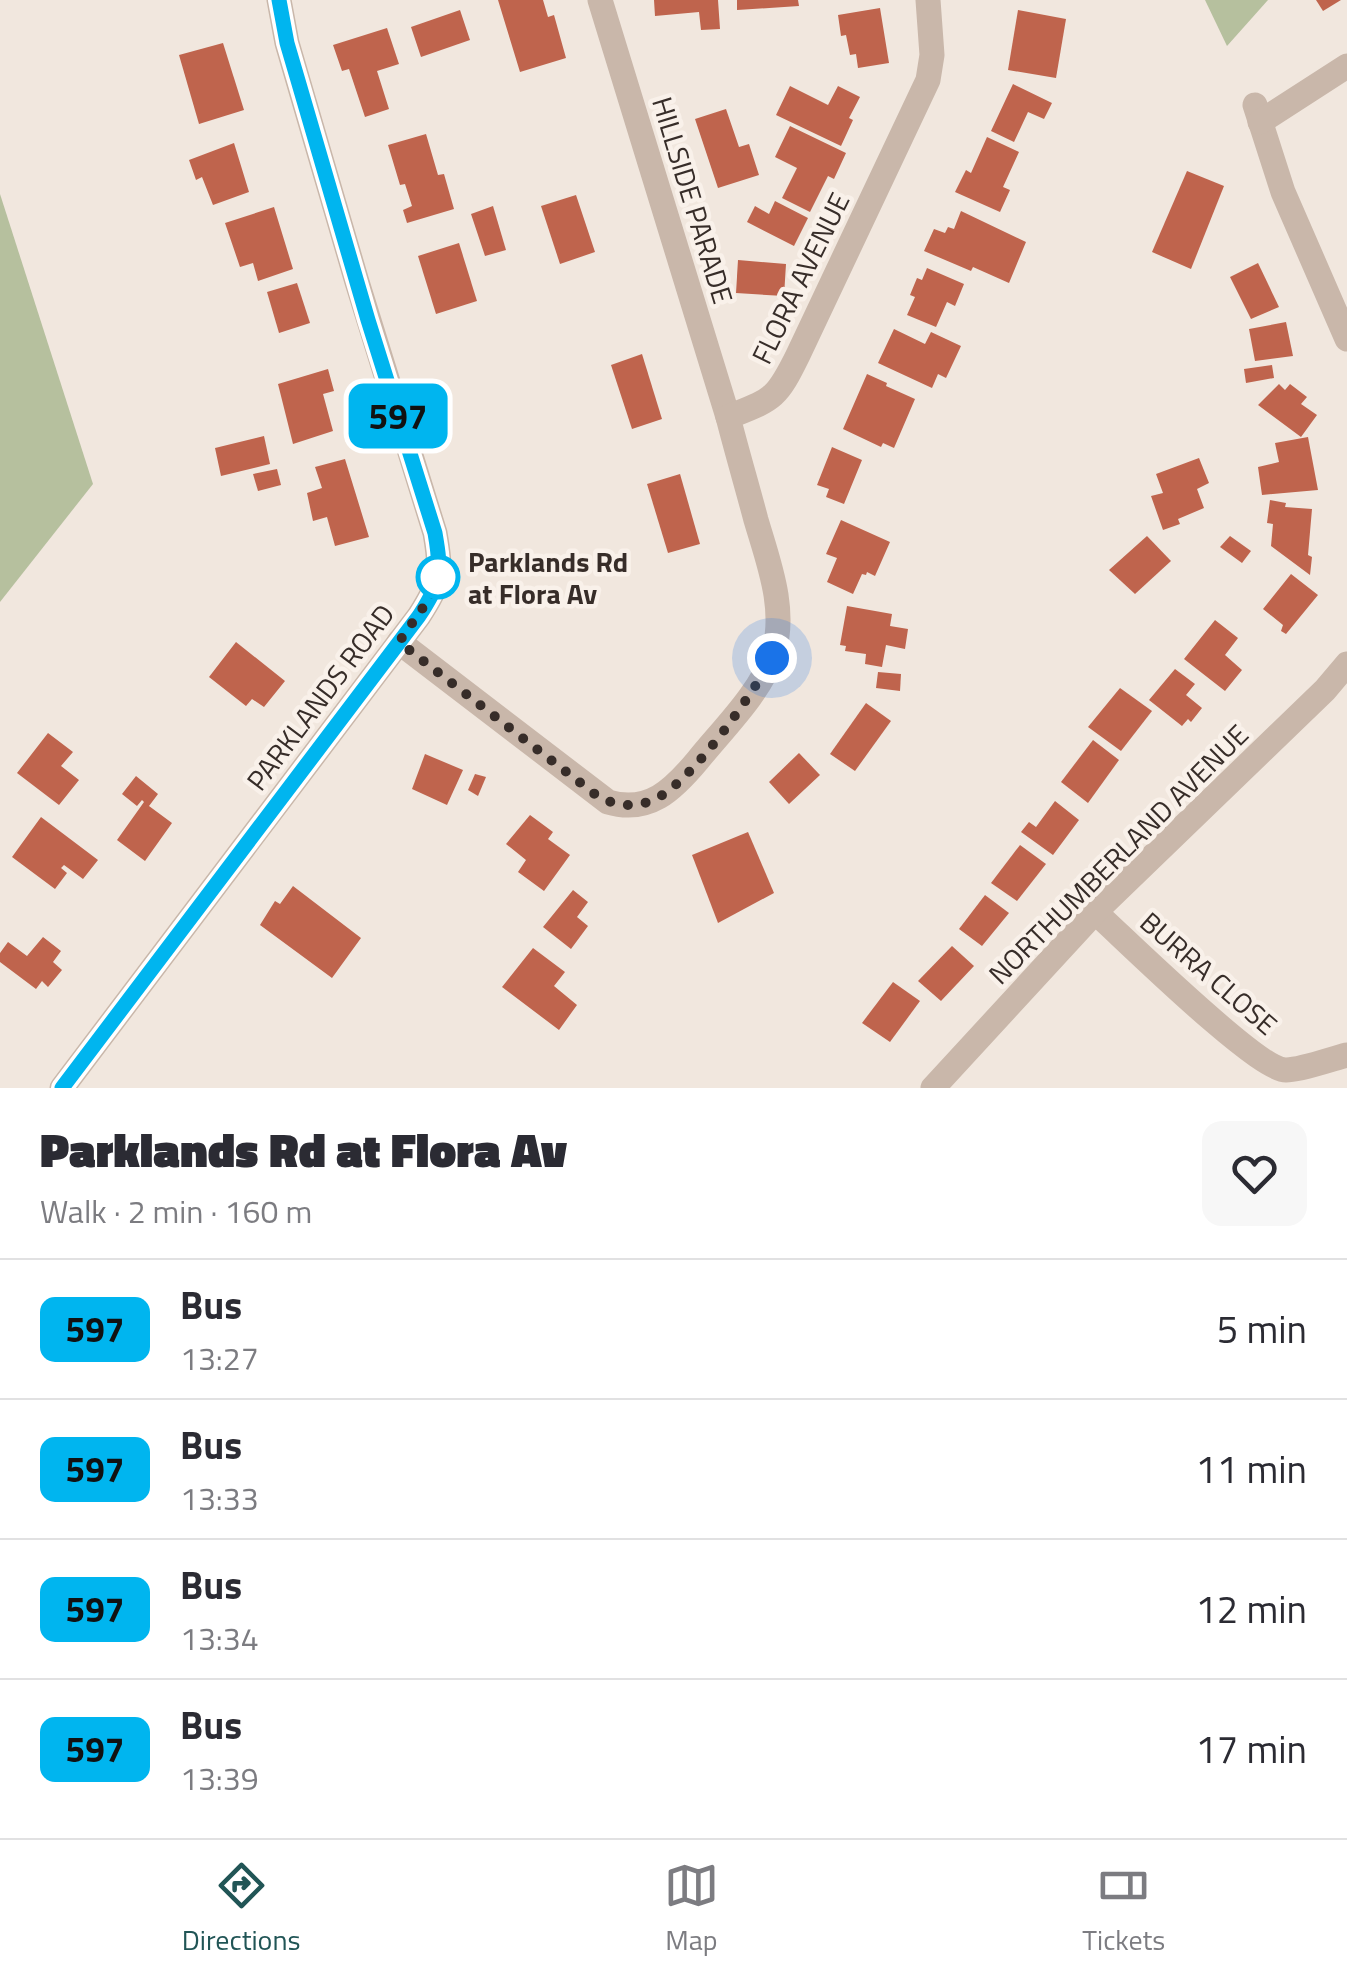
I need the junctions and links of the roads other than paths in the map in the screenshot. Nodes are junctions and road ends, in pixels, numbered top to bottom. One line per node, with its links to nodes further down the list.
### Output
1 (279, 0): 7 (street, PARKLANDS ROAD)
2 (600, 0): 6 (street, HILLSIDE PARADE)
3 (928, 0): 6 (street, FLORA AVENUE)
4 (1347, 66): 5 (street)
5 (1347, 339)
6 (728, 417): 7 (street)
7 (399, 642): 11 (street, PARKLANDS ROAD)
8 (1347, 664): 9 (street, NORTHUMBERLAND AVENUE)
9 (1095, 912): 10 (street, BURRA CLOSE); 12 (street, NORTHUMBERLAND AVENUE)
10 (1347, 1055)
11 (62, 1088)
12 (933, 1088)

